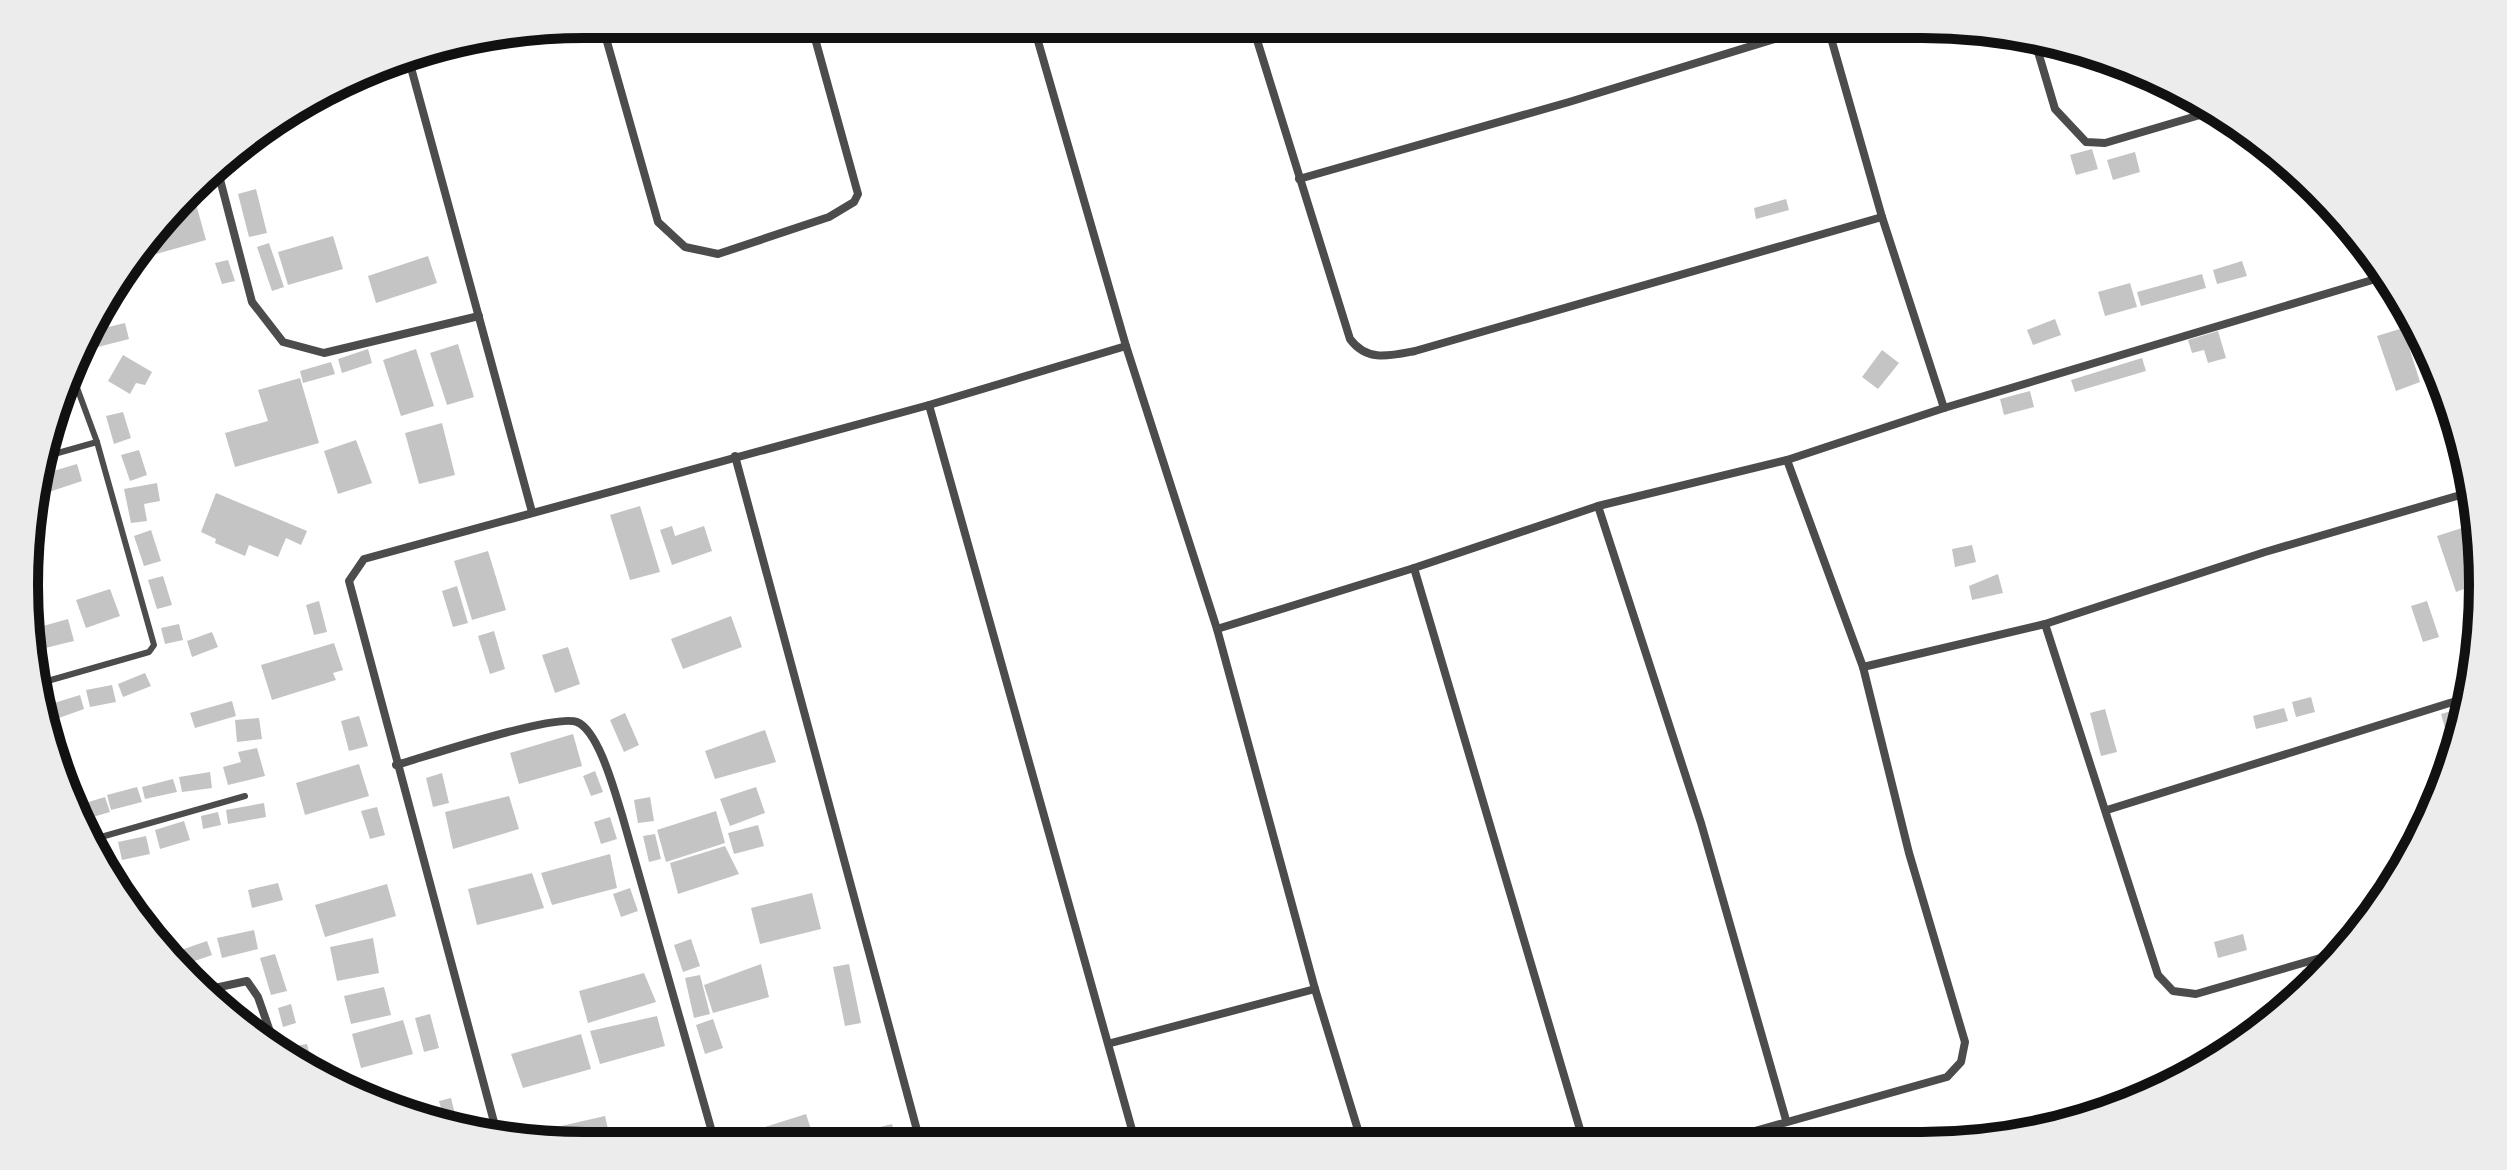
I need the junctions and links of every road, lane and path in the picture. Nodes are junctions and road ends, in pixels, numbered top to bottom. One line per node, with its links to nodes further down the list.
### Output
1 (606, 38): 2 (street)
2 (815, 38)
3 (1037, 38): 15 (street)
4 (1256, 38): 11 (street)
5 (1779, 38): 11 (street)
6 (1829, 38): 12 (street)
7 (2038, 51): 9 (street)
8 (411, 67): 14 (street)
9 (2202, 115)
10 (220, 178): 14 (street)
11 (1299, 179): 12 (street)
12 (1882, 217): 18 (street)
13 (2376, 279): 18 (street)
14 (479, 316): 25 (street)
15 (1126, 346): 17 (street); 28 (street)
16 (76, 386): 19 (lane)
17 (929, 405): 21 (street); 40 (street)
18 (1944, 408): 22 (street)
19 (97, 442): 20 (lane); 30 (lane)
20 (55, 454)
21 (735, 456): 25 (street); 44 (street)
22 (1787, 460): 24 (street); 29 (street)
23 (2461, 495): 27 (street)
24 (1598, 506): 26 (street); 41 (street)
25 (532, 512): 32 (street)
26 (1414, 568): 28 (street); 47 (street)
27 (2045, 624): 29 (street); 34 (street)
28 (1217, 629): 38 (street)
29 (1863, 667): 41 (street)
30 (47, 681)
31 (2456, 701): 34 (street)
32 (396, 765): 42 (street); 43 (street)
33 (245, 796): 35 (lane)
34 (2107, 810): 36 (street)
35 (100, 837)
36 (2323, 957)
37 (215, 988): 39 (street)
38 (1315, 989): 40 (street); 46 (street)
39 (270, 1032)
40 (1111, 1043): 45 (street)
41 (1786, 1120): 48 (street)
42 (494, 1124)
43 (712, 1132)
44 (917, 1132)
45 (1133, 1132)
46 (1359, 1132)
47 (1581, 1132)
48 (1748, 1132)

